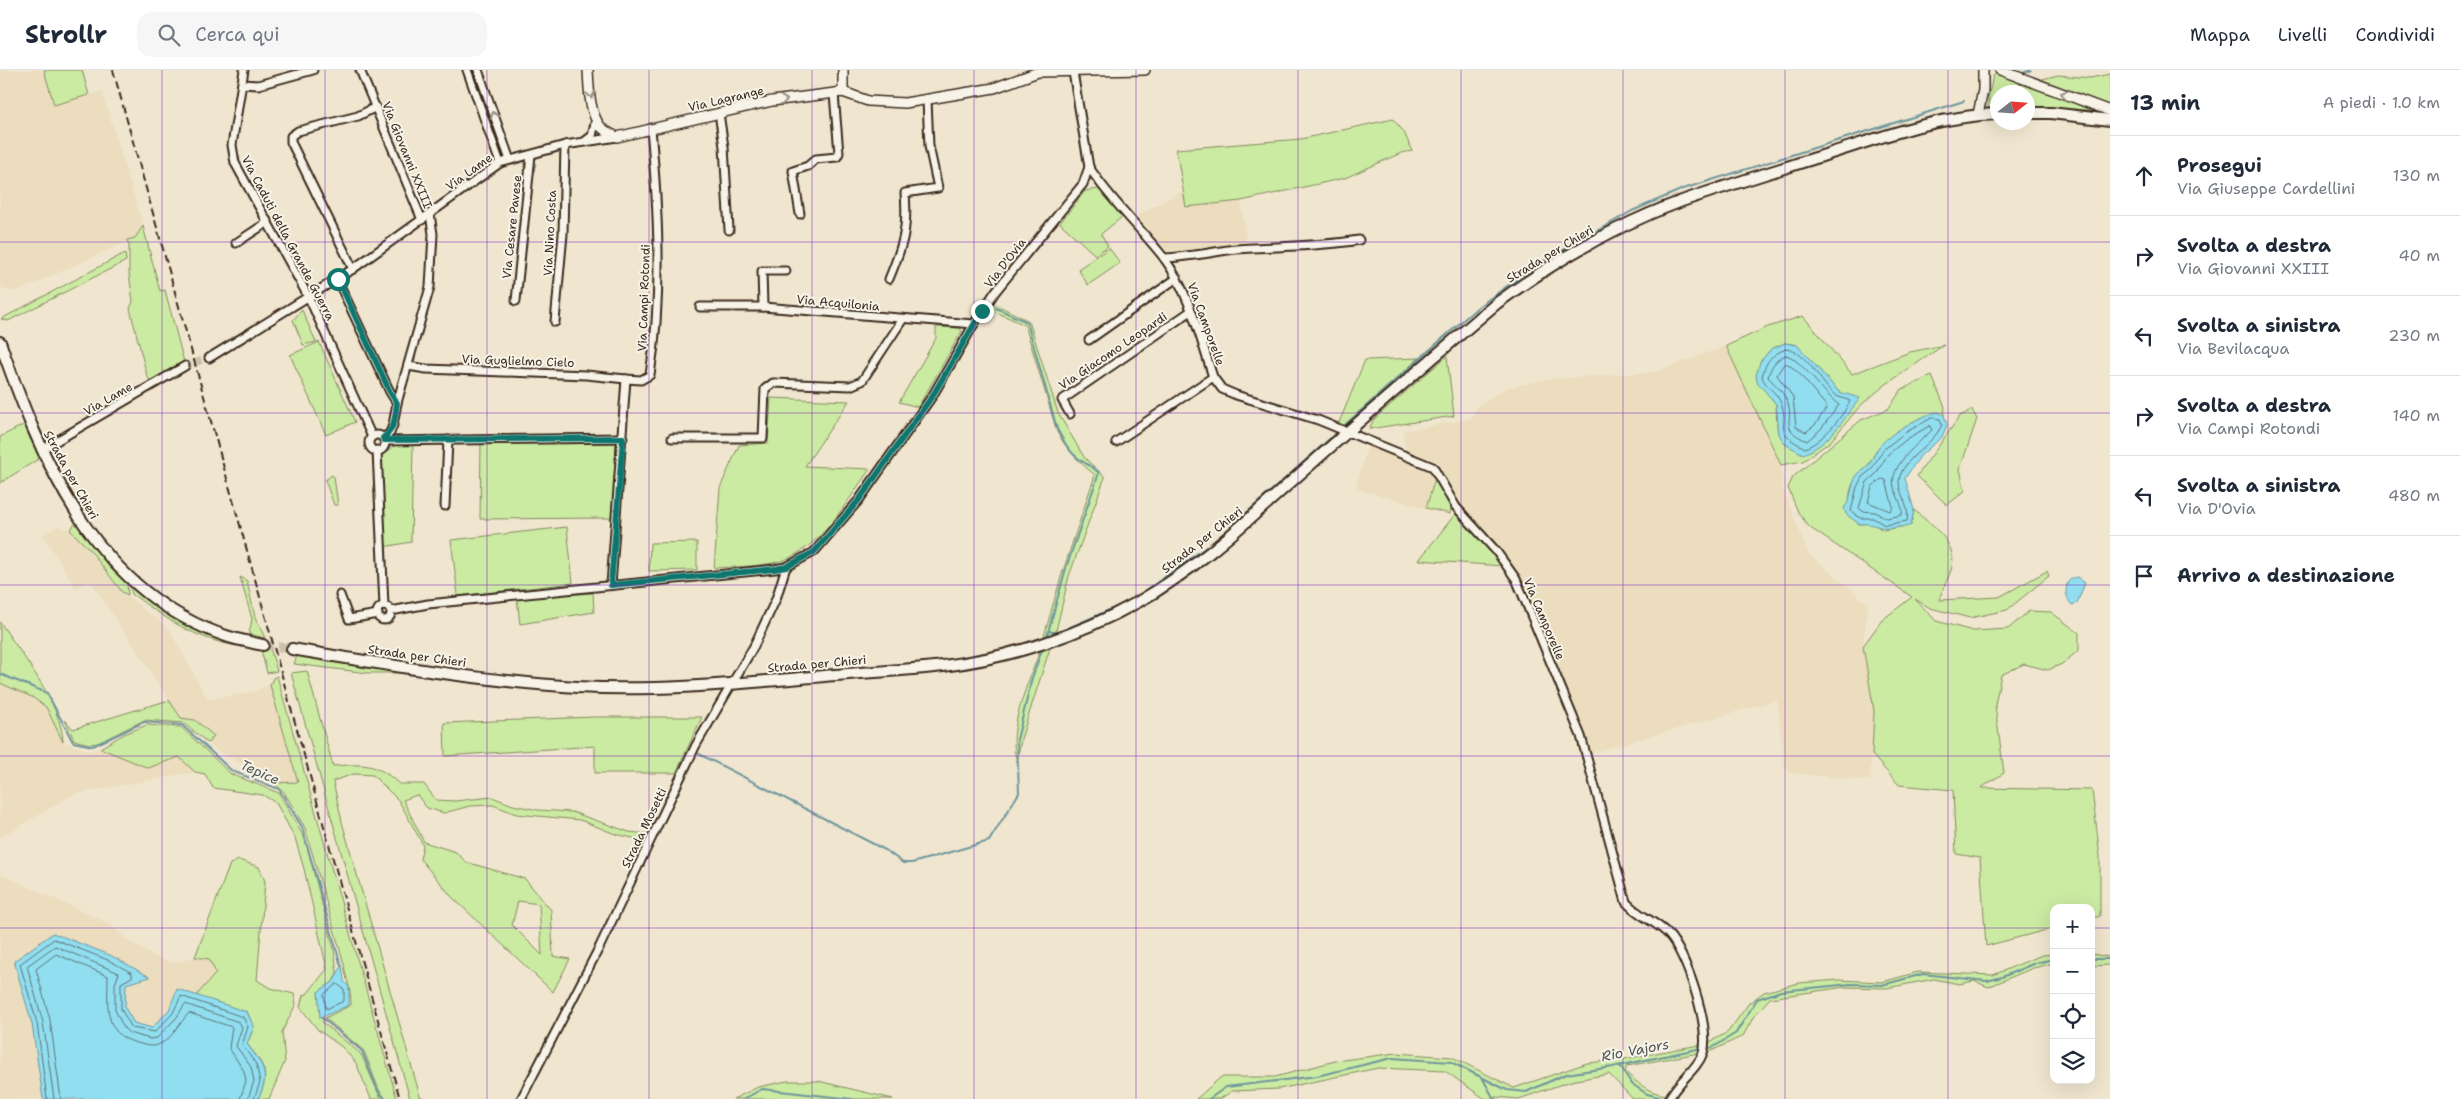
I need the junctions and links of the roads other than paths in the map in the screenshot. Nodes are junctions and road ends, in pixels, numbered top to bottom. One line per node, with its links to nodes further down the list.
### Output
1 (244, 70): 13 (street, Via Caduti della Grande Guerra)
2 (313, 70): 13 (street)
3 (360, 70): 16 (street, Via Giovanni XXIII)
4 (467, 70): 30 (street)
5 (478, 70): 29 (street, one-way to 5)
6 (588, 70): 22 (street, one-way to 22)
7 (843, 70): 14 (street)
8 (1145, 70): 11 (street)
9 (1983, 70): 21 (street)
10 (2000, 70): 17 (street, one-way to 10)
11 (1078, 71): 12 (street); 31 (street)
12 (1020, 75): 15 (street)
13 (242, 84): 35 (street, Via Caduti della Grande Guerra)
14 (838, 93): 15 (street); 18 (street, Via Lagrange, one-way to 14); 33 (street)
15 (927, 100): 44 (street)
16 (376, 108): 34 (street, Via Giovanni XXIII); 40 (street)
17 (2110, 111)
18 (720, 113): 24 (street, Via Lagrange); 36 (street)
19 (2035, 113): 23 (main road)
20 (1990, 114): 21 (main road, Strada per Chieri)
21 (1978, 115): 62 (main road, Strada per Chieri)
22 (596, 119): 25 (street); 26 (street)
23 (2110, 120)
24 (652, 128): 25 (street, Via Lagrange); 59 (street, Via Campi Rotondi)
25 (616, 137): 26 (street, Via Lame)
26 (581, 143): 27 (street, Via Lame)
27 (565, 145): 28 (street, Via Lame); 51 (street, Via Nino Costa)
28 (531, 155): 29 (street, Via Lame); 46 (street, Via Cesare Pavese)
29 (510, 160): 30 (street, Via Lame)
30 (500, 163): 32 (street, Via Lame)
31 (1089, 167): 39 (street, Via Camporelle); 52 (street, Via D'Ovia)
32 (430, 214): 34 (street, Via Lame); 57 (street, Via Giovanni XXIII)
33 (800, 214)
34 (422, 220): 40 (street, Via Lame)
35 (268, 222): 38 (street); 45 (street, Via Caduti della Grande Guerra)
36 (729, 230)
37 (1359, 240): 39 (street)
38 (236, 243)
39 (1164, 258): 42 (street, Via Camporelle)
40 (353, 269): 43 (street, Via Lame)
41 (786, 271): 48 (street)
42 (1177, 278): 49 (street, Via Camporelle); 53 (street, Via Camporelle)
43 (338, 279): 45 (street, Via Lame); 60 (street)
44 (889, 279)
45 (309, 298): 55 (street, Via Lame); 63 (street, Via Caduti della Grande Guerra)
46 (516, 301)
47 (700, 307): 48 (street, Via Acquilonia)
48 (762, 307): 50 (street, Via Acquilonia)
49 (1191, 311): 58 (street, Via Camporelle); 61 (street, Via Giacomo Leopardi)
50 (904, 320): 52 (street, Via Acquilonia); 65 (street)
51 (555, 322)
52 (974, 324): 72 (street, Via D'Ovia)
53 (1088, 340)
54 (0, 342): 69 (main road, Strada per Chieri)
55 (209, 358)
56 (185, 366): 69 (street, Via Lame)
57 (408, 366): 59 (street, Via Guglielmo Cielo); 60 (street, Via Giovanni XXIII)
58 (1213, 377): 62 (street, Via Camporelle); 68 (street)
59 (626, 379): 64 (street)
60 (397, 403): 66 (street, Via Giovanni XXIII)
61 (1070, 414)
62 (1346, 433): 80 (main road, Strada per Chieri); 81 (street, Via Camporelle)
63 (372, 437): 66 (street); 70 (street)
64 (623, 438): 67 (street); 73 (street)
65 (672, 438)
66 (384, 439): 67 (street); 70 (street)
67 (448, 440): 71 (street)
68 (1116, 442)
69 (41, 450): 78 (main road, Strada per Chieri)
70 (377, 450): 75 (street)
71 (445, 506)
72 (786, 567): 73 (street, Via D'Ovia); 80 (street, Strada Mosetti)
73 (611, 585): 76 (street)
74 (340, 595): 77 (street)
75 (384, 606): 76 (street); 77 (street)
76 (391, 611): 77 (street)
77 (378, 614)
78 (263, 645)
79 (292, 650): 80 (main road, Strada per Chieri)
80 (733, 683): 82 (street, Strada Mosetti)
81 (1670, 1097)
82 (522, 1099)

